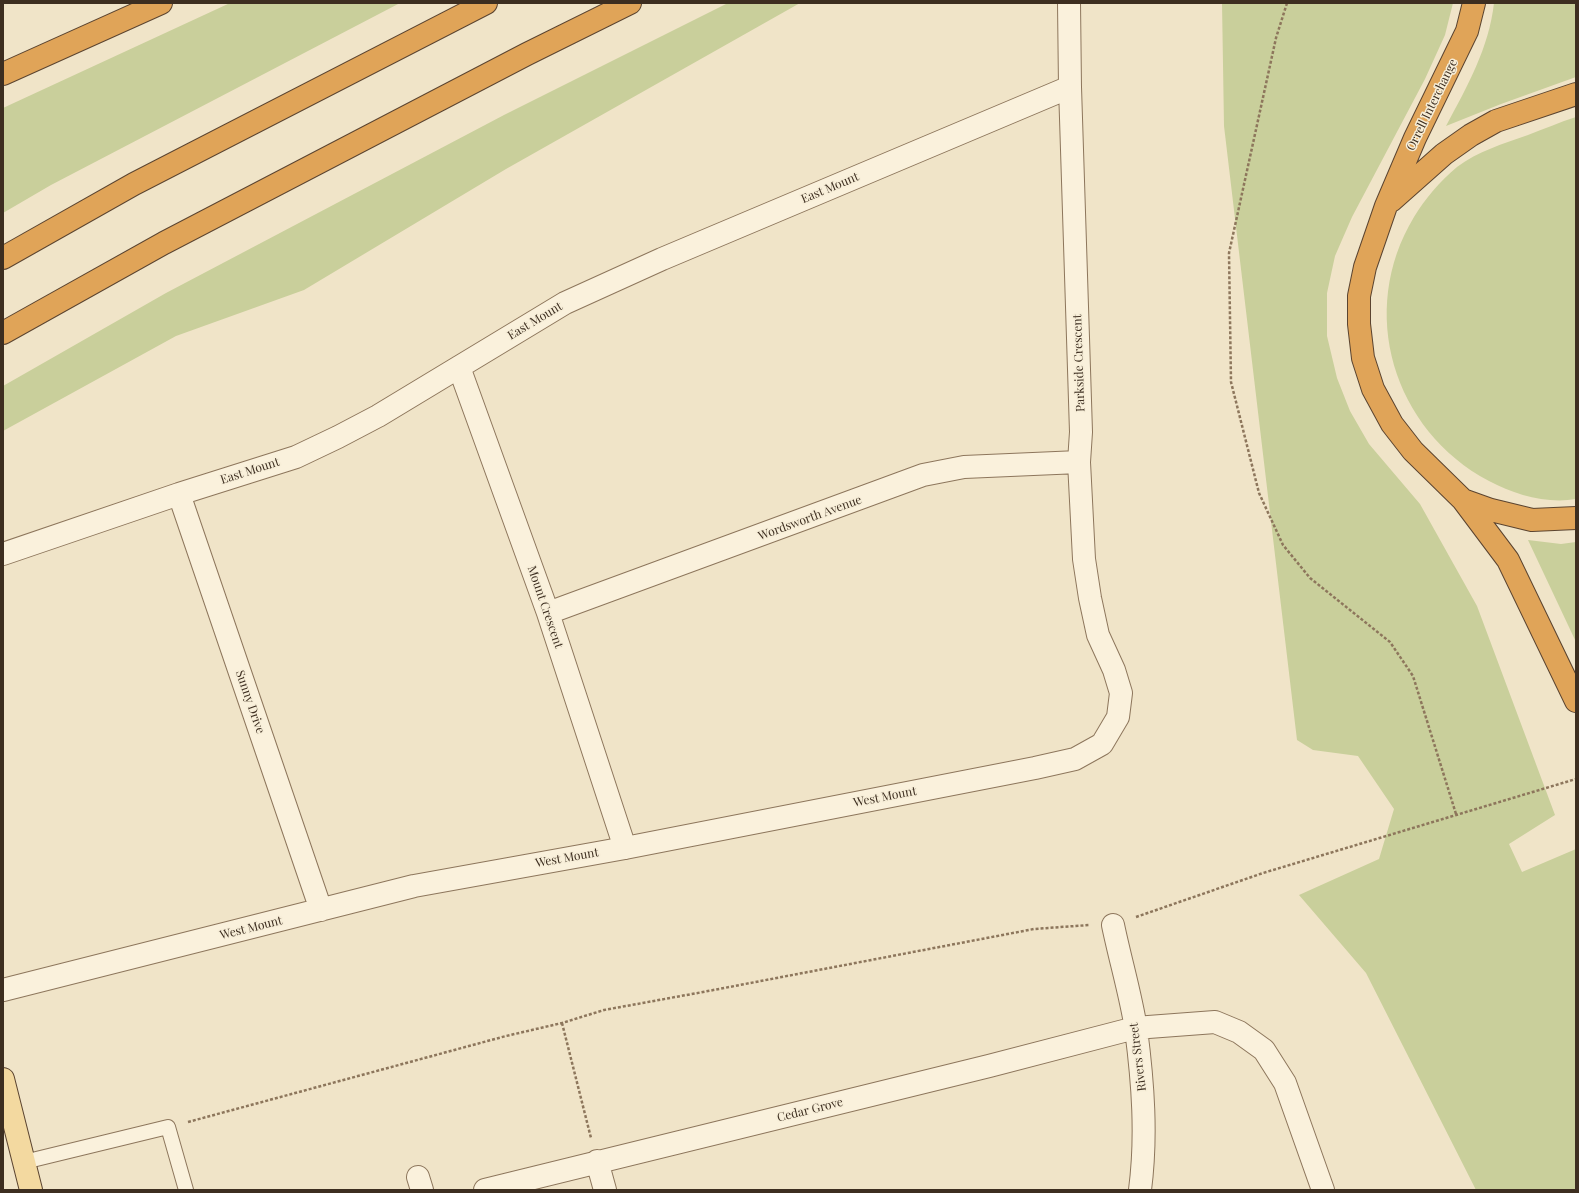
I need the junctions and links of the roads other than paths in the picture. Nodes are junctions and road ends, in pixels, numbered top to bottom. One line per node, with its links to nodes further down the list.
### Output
1 (161, 3): 6 (highway)
2 (486, 3): 10 (highway)
3 (630, 3): 11 (highway)
4 (1070, 3): 7 (street, Parkside Crescent)
5 (1474, 3): 9 (highway, Orrell Interchange)
6 (3, 74)
7 (1070, 87): 12 (street, East Mount); 13 (street, Parkside Crescent)
8 (1576, 94): 9 (highway, Orrell Interchange)
9 (1386, 206): 15 (highway, Orrell Interchange)
10 (3, 258)
11 (3, 333)
12 (459, 367): 14 (street, East Mount); 18 (street, Mount Crescent)
13 (1079, 462): 18 (street, Wordsworth Avenue); 20 (street, Parkside Crescent)
14 (179, 494): 17 (street, East Mount); 22 (street, Sunny Drive)
15 (1463, 500): 16 (highway, Orrell Interchange); 19 (highway)
16 (1576, 518)
17 (3, 554)
18 (548, 613): 21 (street, Mount Crescent)
19 (1576, 701)
20 (1118, 717): 21 (street, West Mount)
21 (625, 848): 22 (street, West Mount)
22 (320, 910): 24 (street, West Mount)
23 (1113, 926): 25 (street, Rivers Street)
24 (3, 990)
25 (1135, 1028): 27 (street, Cedar Grove); 33 (street, Rivers Street); 34 (street, Cedar Grove)
26 (3, 1079): 28 (main road)
27 (598, 1161): 31 (street, Cedar Grove); 32 (street)
28 (24, 1162): 29 (main road); 30 (lane)
29 (31, 1190)
30 (186, 1190)
31 (484, 1190)
32 (605, 1190)
33 (1140, 1190)
34 (1323, 1190)

